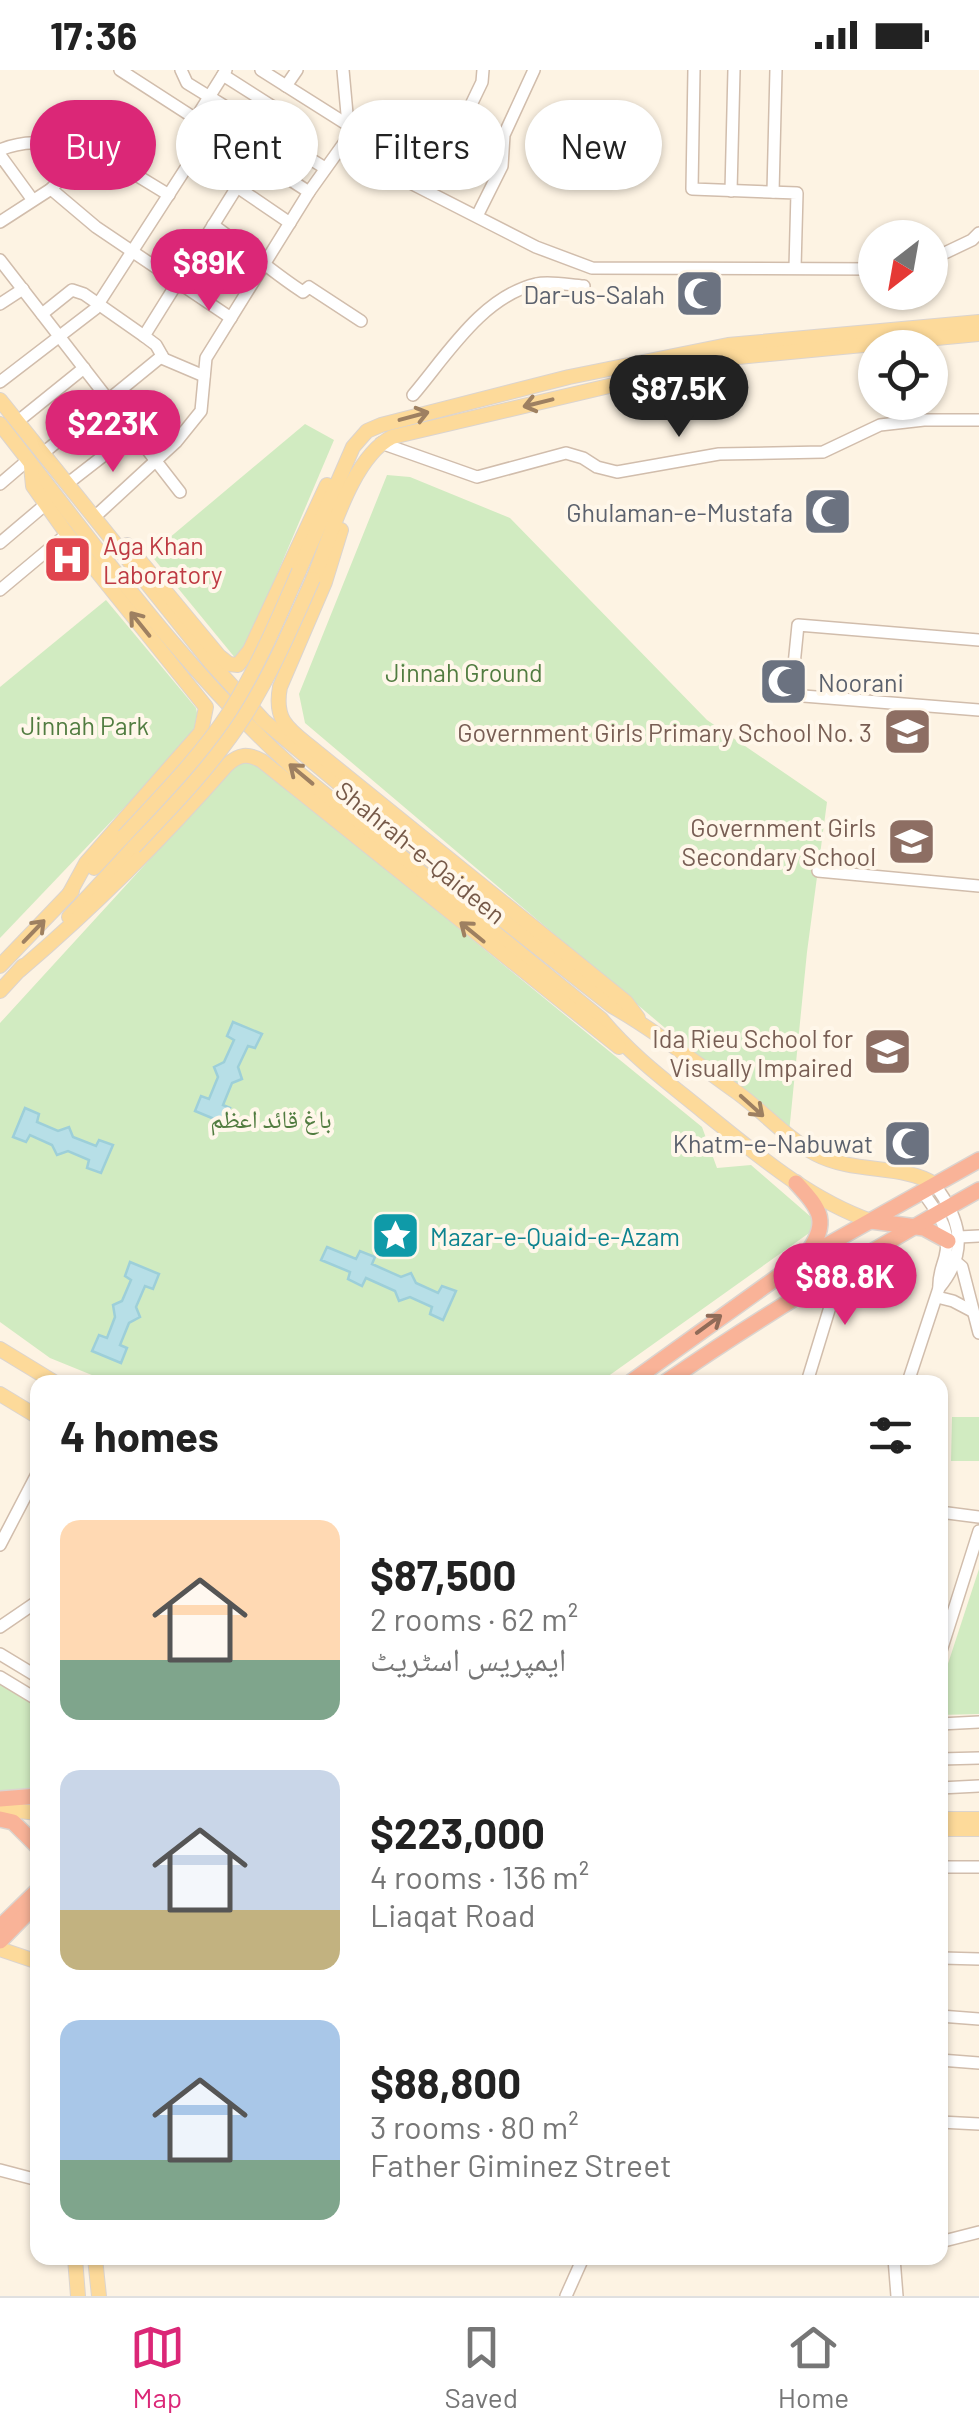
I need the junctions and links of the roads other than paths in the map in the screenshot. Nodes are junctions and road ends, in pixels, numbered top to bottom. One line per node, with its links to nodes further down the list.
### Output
1 (120, 70): 17 (street)
2 (180, 70): 13 (street)
3 (261, 70): 12 (street)
4 (297, 70): 12 (street)
5 (343, 70): 16 (street)
6 (483, 70): 33 (street)
7 (534, 70): 37 (street)
8 (694, 70): 31 (street)
9 (734, 70): 31 (street)
10 (776, 70): 34 (street)
11 (224, 73): 13 (street); 15 (street)
12 (286, 86): 18 (street)
13 (210, 96): 14 (street); 22 (street)
14 (208, 100)
15 (264, 100)
16 (346, 100)
17 (176, 106)
18 (338, 123)
19 (30, 141): 21 (street)
20 (338, 147): 22 (street)
21 (0, 152): 36 (street)
22 (325, 168): 32 (street)
23 (176, 184): 35 (street)
24 (156, 187): 35 (street)
25 (49, 190): 36 (street)
26 (52, 190): 43 (street)
27 (235, 190): 40 (street)
28 (241, 190): 39 (street)
29 (306, 190): 32 (street)
30 (424, 190): 33 (street)
31 (731, 191): 34 (street)
32 (309, 192): 39 (street)
33 (428, 192): 37 (street)
34 (772, 192): 46 (street)
35 (169, 195): 43 (street)
36 (32, 199): 38 (street)
37 (476, 216): 46 (street)
38 (0, 222)
39 (290, 223): 45 (street)
40 (214, 225): 45 (street); 48 (street)
41 (979, 232): 42 (street)
42 (948, 251)
43 (132, 252): 48 (street); 52 (street)
44 (0, 260): 50 (street)
45 (265, 261): 54 (street); 55 (street)
46 (795, 268): 47 (street)
47 (858, 269)
48 (178, 282): 54 (street); 58 (street)
49 (584, 286): 64 (street)
50 (22, 289): 51 (street); 53 (street)
51 (0, 304)
52 (97, 306): 53 (street); 58 (street); 59 (street)
53 (42, 314): 59 (street)
54 (231, 318): 62 (street)
55 (361, 321)
56 (979, 322): 73 (main road, one-way to 56)
57 (979, 334): 70 (main road, one-way to 70)
58 (144, 336): 60 (street)
59 (60, 338): 61 (street); 63 (street)
60 (162, 356): 62 (street); 66 (street)
61 (84, 368): 66 (street); 68 (street)
62 (204, 376): 72 (street)
63 (0, 382)
64 (413, 396)
65 (0, 400): 68 (main road, Shahrah-e-Qaideen)
66 (108, 400): 69 (street); 71 (street)
67 (979, 420): 70 (street)
68 (5, 426): 71 (main road, Shahrah-e-Qaideen)
69 (134, 432): 72 (street); 76 (street)
70 (381, 443): 74 (main road)
71 (34, 459): 75 (street); 76 (main road, Shahrah-e-Qaideen); 78 (main road); 93 (main road, Shahrah-e-Qaideen, one-way to 71)
72 (156, 461): 77 (street); 79 (street)
73 (340, 470): 79 (main road); 85 (main road, bridge)
74 (354, 481): 85 (main road, bridge); 94 (main road)
75 (0, 484)
76 (67, 484): 79 (main road); 92 (main road, Shahrah-e-Qaideen)
77 (180, 492)
78 (46, 504): 80 (main road); 81 (street)
79 (100, 512)
80 (67, 534): 82 (street); 88 (main road, one-way to 80)
81 (0, 542)
82 (0, 590)
83 (979, 640): 84 (street)
84 (979, 710)
85 (129, 842): 88 (main road); 90 (main road)
86 (818, 871): 87 (street)
87 (979, 886)
88 (68, 896): 89 (main road, one-way to 88)
89 (0, 966)
90 (20, 970): 91 (main road); 95 (main road, one-way to 90)
91 (0, 991)
92 (612, 1006): 93 (main road); 94 (main road, Shahrah-e-Qaideen)
93 (601, 1019): 95 (main road, Shahrah-e-Qaideen)
94 (643, 1024): 98 (main road, Shahrah-e-Qaideen, one-way to 98)
95 (632, 1056): 97 (main road, Shahrah-e-Qaideen)
96 (979, 1160): 98 (highway)
97 (796, 1183): 101 (main road, Shahrah-e-Qaideen); 105 (highway)
98 (928, 1187): 100 (street); 101 (highway)
99 (979, 1190): 100 (highway)
100 (945, 1210): 102 (highway); 104 (street)
101 (871, 1221): 102 (highway); 105 (highway)
102 (916, 1226): 104 (highway); 106 (highway)
103 (979, 1236): 104 (street)
104 (952, 1248): 107 (street); 108 (street)
105 (804, 1258): 112 (highway, one-way to 105)
106 (827, 1277): 113 (highway); 114 (street)
107 (938, 1293): 108 (street); 115 (street)
108 (972, 1311): 109 (street)
109 (979, 1334)
110 (0, 1349): 111 (main road)
111 (43, 1375)
112 (641, 1375)
113 (676, 1375)
114 (809, 1375)
115 (910, 1375)
116 (0, 1394): 117 (main road)
117 (30, 1413)
118 (30, 1487): 122 (street)
119 (948, 1513): 120 (street)
120 (979, 1517)
121 (979, 1531): 125 (street)
122 (0, 1545)
123 (30, 1606): 124 (street)
124 (0, 1627)
125 (948, 1629)
126 (0, 1654): 127 (street)
127 (30, 1671)
128 (0, 1677): 129 (street)
129 (30, 1695)
130 (979, 1722): 131 (street)
131 (948, 1724)
132 (979, 1758): 133 (street)
133 (948, 1759)
134 (979, 1786): 135 (street)
135 (948, 1788)
136 (30, 1797): 137 (highway)
137 (0, 1799)
138 (0, 1810): 139 (main road)
139 (30, 1812)
140 (0, 1818): 145 (highway)
141 (948, 1819): 142 (main road)
142 (979, 1820)
143 (948, 1829): 144 (main road)
144 (979, 1829)
145 (30, 1839)
146 (948, 1867): 147 (street)
147 (979, 1867)
148 (30, 1902): 150 (highway)
149 (30, 1908): 150 (highway)
150 (23, 1913): 151 (highway); 152 (highway)
151 (0, 1927)
152 (0, 1940)
153 (0, 1949): 155 (main road)
154 (948, 1958): 156 (street)
155 (30, 1959)
156 (979, 1959)
157 (948, 2017): 158 (street)
158 (979, 2019)
159 (948, 2061): 160 (street)
160 (979, 2063)
161 (948, 2122): 162 (street)
162 (979, 2124)
163 (0, 2170): 164 (street)
164 (30, 2178)
165 (979, 2232): 166 (street)
166 (948, 2240)
167 (76, 2265): 171 (main road)
168 (97, 2265): 172 (main road)
169 (580, 2265): 173 (street)
170 (894, 2265): 174 (street)
171 (78, 2296)
172 (99, 2296)
173 (566, 2296)
174 (896, 2296)

